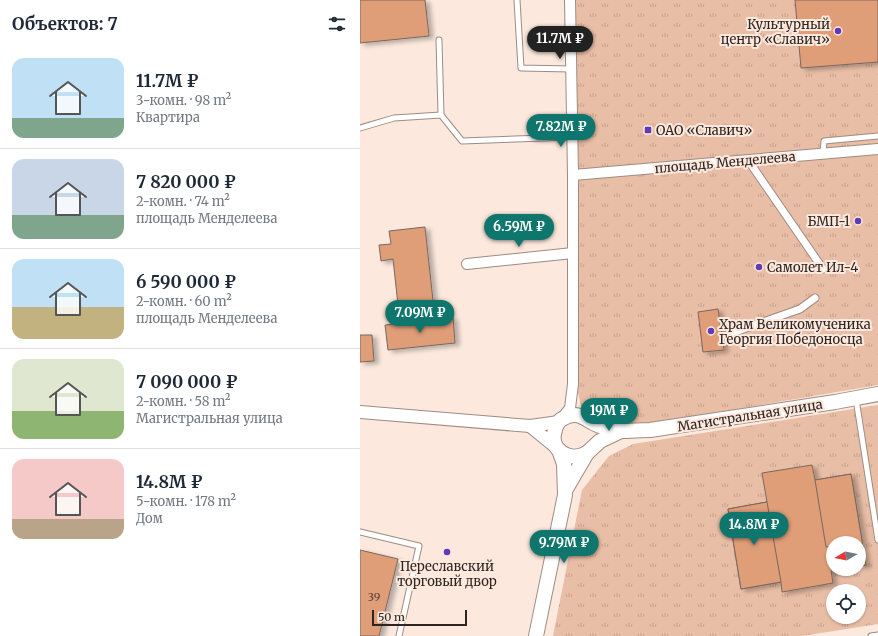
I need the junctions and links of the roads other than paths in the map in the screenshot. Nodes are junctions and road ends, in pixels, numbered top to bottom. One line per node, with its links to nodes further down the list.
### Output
1 (517, 0): 4 (lane)
2 (570, 0): 4 (street)
3 (439, 40): 5 (lane)
4 (571, 69): 8 (street)
5 (441, 115): 6 (lane); 8 (lane)
6 (360, 128)
7 (878, 136): 10 (lane)
8 (572, 137): 12 (street)
9 (878, 149): 10 (street, площадь Менделеева)
10 (823, 154): 11 (street, площадь Менделеева)
11 (748, 160): 12 (street, площадь Менделеева); 15 (street)
12 (573, 175): 13 (street)
13 (573, 253): 14 (street); 18 (street)
14 (467, 264)
15 (823, 269)
16 (815, 298): 17 (street)
17 (729, 334)
18 (573, 384): 22 (street); 23 (street)
19 (878, 394): 20 (main road, Магистральная улица)
20 (856, 398): 25 (main road, Магистральная улица); 30 (lane)
21 (360, 412): 24 (street)
22 (587, 419): 23 (main road); 25 (main road); 27 (main road)
23 (560, 421): 24 (street); 26 (main road)
24 (530, 426): 26 (street)
25 (621, 431): 27 (main road)
26 (558, 449): 27 (main road); 28 (main road)
27 (589, 451): 28 (main road)
28 (566, 489): 33 (main road)
29 (360, 532): 32 (lane)
30 (878, 540)
31 (878, 635): 34 (lane)
32 (399, 636)
33 (536, 636)
34 (871, 636)

